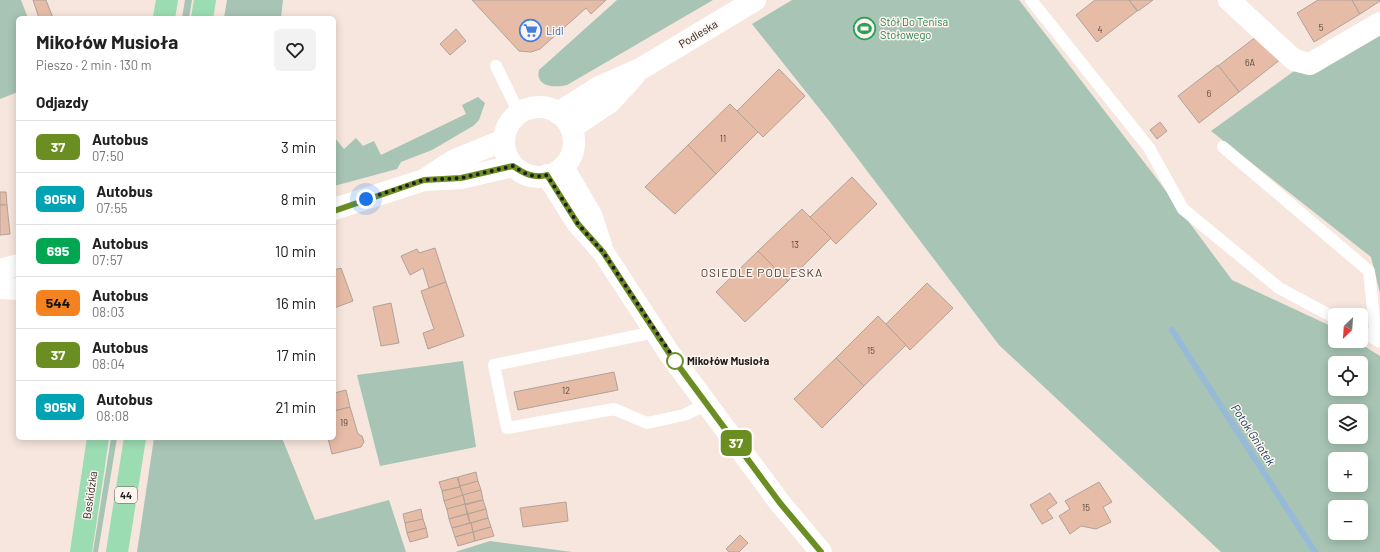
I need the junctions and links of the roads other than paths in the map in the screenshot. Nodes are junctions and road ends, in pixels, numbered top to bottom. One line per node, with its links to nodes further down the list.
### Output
1 (166, 0): 6 (main road)
2 (205, 0): 7 (main road)
3 (755, 0): 11 (street, Podleska)
4 (1031, 0): 22 (lane)
5 (1229, 0): 8 (street)
6 (164, 16)
7 (202, 16)
8 (1380, 23)
9 (496, 66): 10 (lane)
10 (519, 113): 11 (street); 12 (street)
11 (565, 120): 15 (street)
12 (504, 140): 14 (street); 16 (street)
13 (1223, 147): 25 (lane)
14 (513, 166): 15 (street); 16 (street)
15 (555, 171): 23 (street)
16 (424, 180): 17 (street)
17 (336, 210)
18 (16, 266): 19 (street)
19 (0, 270)
20 (0, 288): 21 (street)
21 (16, 289)
22 (1328, 314)
23 (655, 332): 26 (street); 26 (lane)
24 (1368, 335): 25 (lane)
25 (1378, 341)
26 (707, 404): 31 (street)
27 (98, 440): 29 (main road, Beskidzka)
28 (135, 440): 30 (main road, 44)
29 (81, 552)
30 (117, 552)
31 (821, 552)

